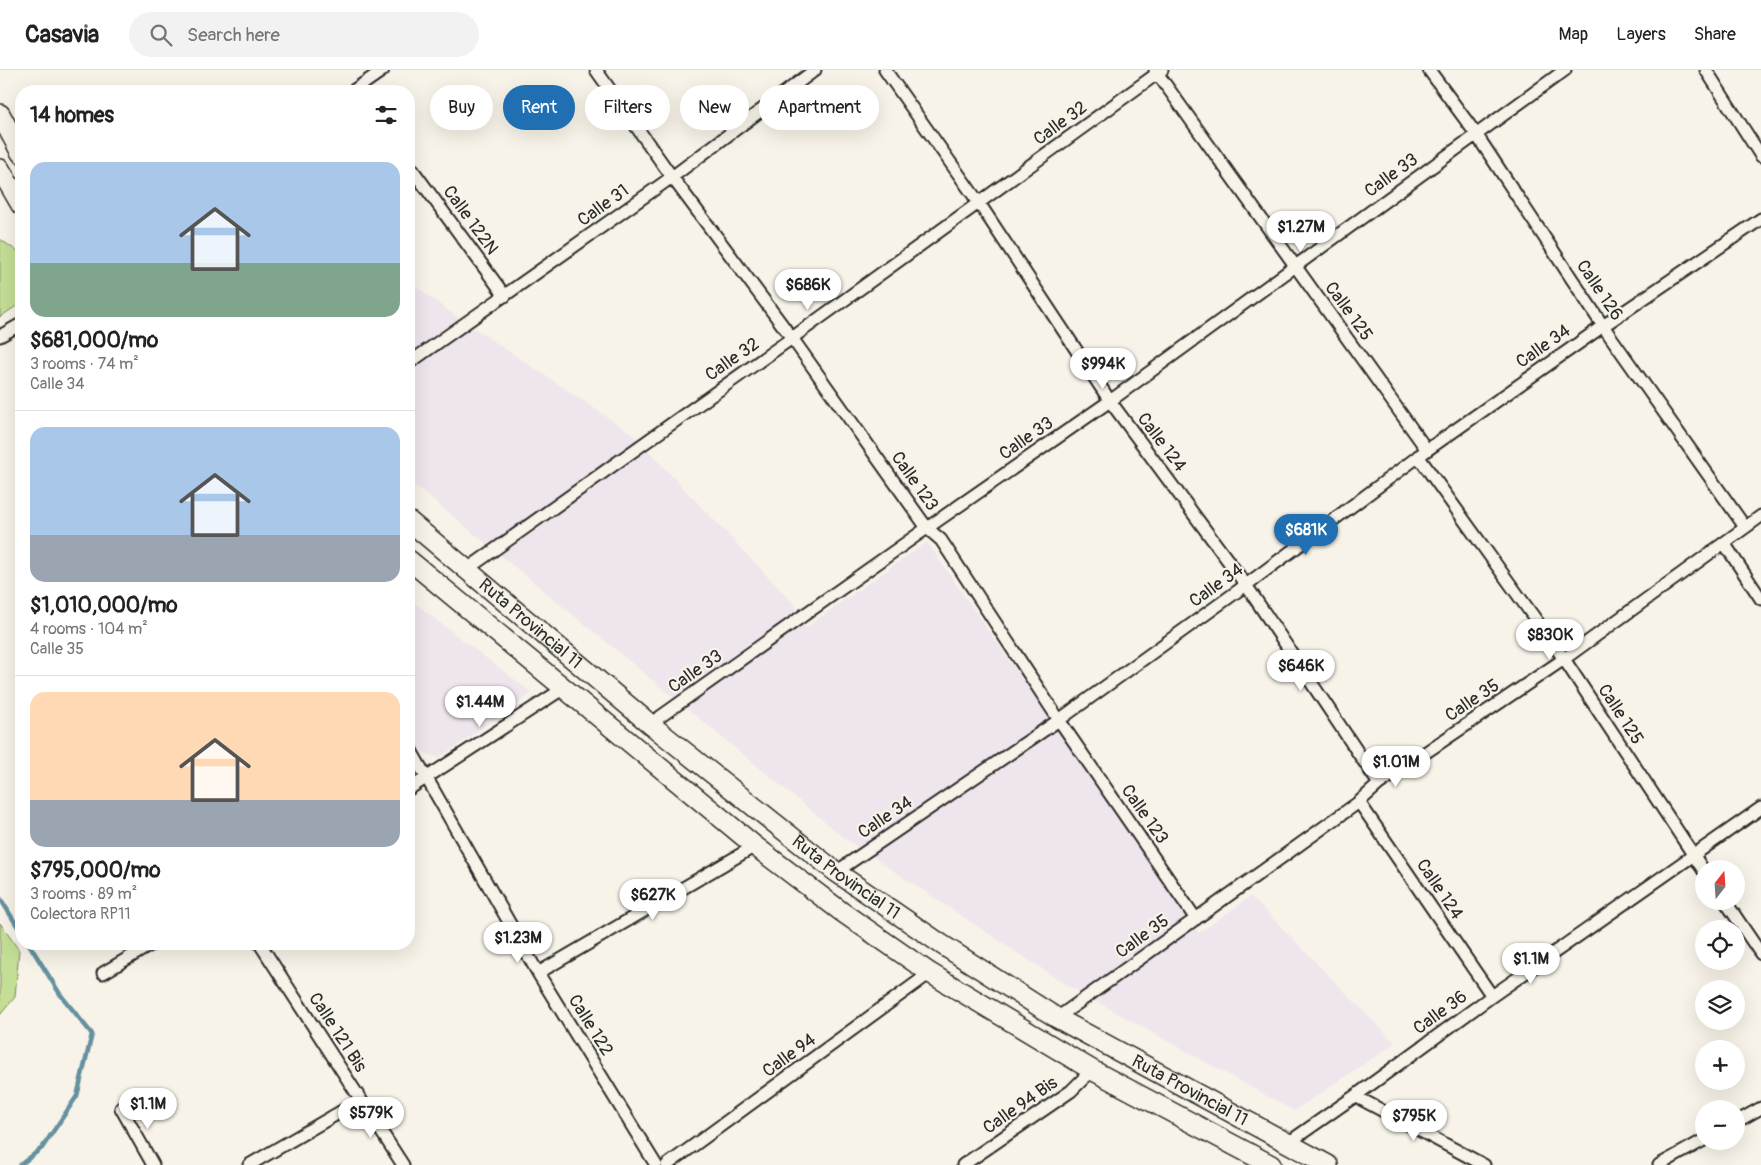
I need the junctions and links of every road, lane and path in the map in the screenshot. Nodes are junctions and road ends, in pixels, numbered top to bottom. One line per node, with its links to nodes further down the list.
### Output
1 (383, 70): 9 (street)
2 (596, 70): 16 (street, Calle 123)
3 (814, 70): 16 (street, Calle 31)
4 (885, 70): 18 (street, Calle 124)
5 (1429, 70): 11 (street, Calle 126)
6 (1565, 70): 11 (street, Calle 33)
7 (1706, 70): 13 (street)
8 (1158, 71): 18 (street, Calle 32); 20 (street, Calle 125)
9 (362, 85)
10 (0, 114): 12 (main road)
11 (1476, 134): 20 (street, Calle 33); 22 (street, Calle 126)
12 (15, 142)
13 (1761, 156)
14 (0, 169): 17 (main road)
15 (415, 173): 21 (street, Calle 122N)
16 (672, 178): 21 (street, Calle 31); 25 (street, Calle 123)
17 (15, 195)
18 (979, 203): 25 (street, Calle 32); 27 (street, Calle 124)
19 (1761, 219): 22 (street, Calle 34)
20 (1295, 267): 27 (street, Calle 33); 28 (street, Calle 125)
21 (505, 296): 26 (street, Calle 31)
22 (1603, 326): 28 (street, Calle 34); 31 (street, Calle 126)
23 (15, 327): 24 (street)
24 (0, 336)
25 (792, 338): 32 (street, Calle 123); 35 (street, Calle 32)
26 (415, 359)
27 (1110, 401): 32 (street, Calle 33); 36 (street, Calle 124)
28 (1423, 453): 36 (street, Calle 34); 38 (street, Calle 125)
29 (1761, 516): 31 (street, Calle 35)
30 (415, 526): 35 (main road, Ruta Provincial 11)
31 (1746, 527): 33 (street, Calle 35)
32 (927, 528): 40 (street, Calle 123); 41 (street, Calle 33)
33 (1724, 542): 37 (street); 38 (street, Calle 35)
34 (415, 565): 39 (main road, Ruta Provincial 11)
35 (466, 570): 41 (main road, Ruta Provincial 11)
36 (1246, 585): 40 (street, Calle 34); 44 (street, Calle 124)
37 (1761, 599)
38 (1564, 659): 44 (street, Calle 35); 49 (street, Calle 125)
39 (564, 688): 43 (street); 48 (main road, Ruta Provincial 11)
40 (1059, 720): 51 (street, Calle 34); 53 (street, Calle 123)
41 (650, 724): 51 (main road, Ruta Provincial 11)
42 (415, 757): 43 (street, Calle 122)
43 (427, 778): 45 (street); 59 (street, Calle 122)
44 (1379, 784): 46 (street, Calle 35)
45 (415, 785)
46 (1358, 802): 53 (street, Calle 35); 60 (street, Calle 124)
47 (1761, 808): 49 (street, Calle 36)
48 (755, 846): 58 (main road, Ruta Provincial 11); 59 (street)
49 (1694, 856): 50 (street, Calle 125); 60 (street, Calle 36)
50 (1697, 860)
51 (836, 872): 61 (main road, Ruta Provincial 11)
52 (1731, 910): 56 (street)
53 (1196, 919): 61 (street, Calle 35)
54 (142, 950): 57 (street)
55 (264, 950): 64 (street, Calle 121 Bis)
56 (1761, 954)
57 (103, 973)
58 (930, 973): 62 (main road, Ruta Provincial 11); 75 (street, Calle 94)
59 (538, 974): 74 (street, Calle 122)
60 (1492, 996): 63 (street, Calle 36)
61 (1057, 1018): 68 (main road, Ruta Provincial 11)
62 (1092, 1070): 70 (main road, Ruta Provincial 11); 76 (street, Calle 94 Bis)
63 (1356, 1096): 68 (street, Calle 36); 78 (street)
64 (361, 1100): 72 (street); 73 (street, Calle 121 Bis)
65 (121, 1108): 71 (street)
66 (1761, 1108): 67 (street)
67 (1745, 1117)
68 (1288, 1143): 77 (main road, Ruta Provincial 11)
69 (1695, 1145): 79 (street)
70 (1261, 1163)
71 (153, 1165)
72 (249, 1165)
73 (403, 1165)
74 (656, 1165)
75 (667, 1165)
76 (964, 1165)
77 (1328, 1165)
78 (1484, 1165)
79 (1659, 1165)

